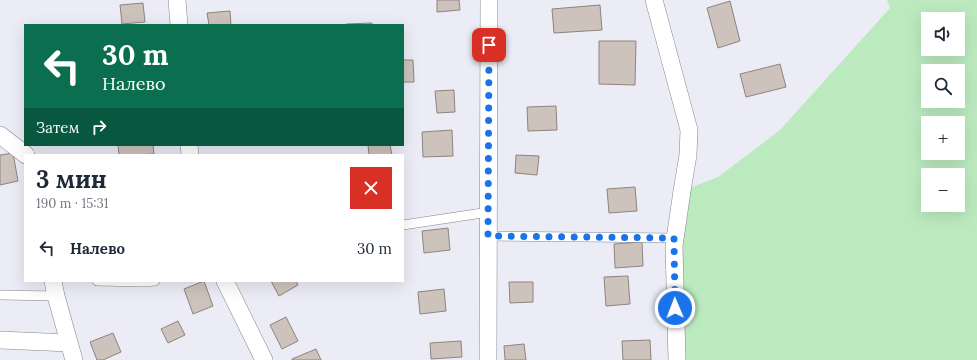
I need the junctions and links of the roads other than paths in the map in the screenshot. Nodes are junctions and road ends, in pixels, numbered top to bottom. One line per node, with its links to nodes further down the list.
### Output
1 (177, 0): 4 (street)
2 (489, 0): 7 (street)
3 (654, 0): 10 (street)
4 (179, 24)
5 (0, 135): 6 (street)
6 (25, 154)
7 (489, 212): 8 (lane); 9 (street)
8 (404, 225)
9 (488, 236): 10 (lane); 18 (street)
10 (674, 238): 19 (street)
11 (225, 282): 17 (street)
12 (54, 289): 13 (lane); 15 (street)
13 (0, 295)
14 (0, 340): 15 (street)
15 (69, 343): 16 (street)
16 (74, 360)
17 (264, 360)
18 (488, 360)
19 (677, 360)

